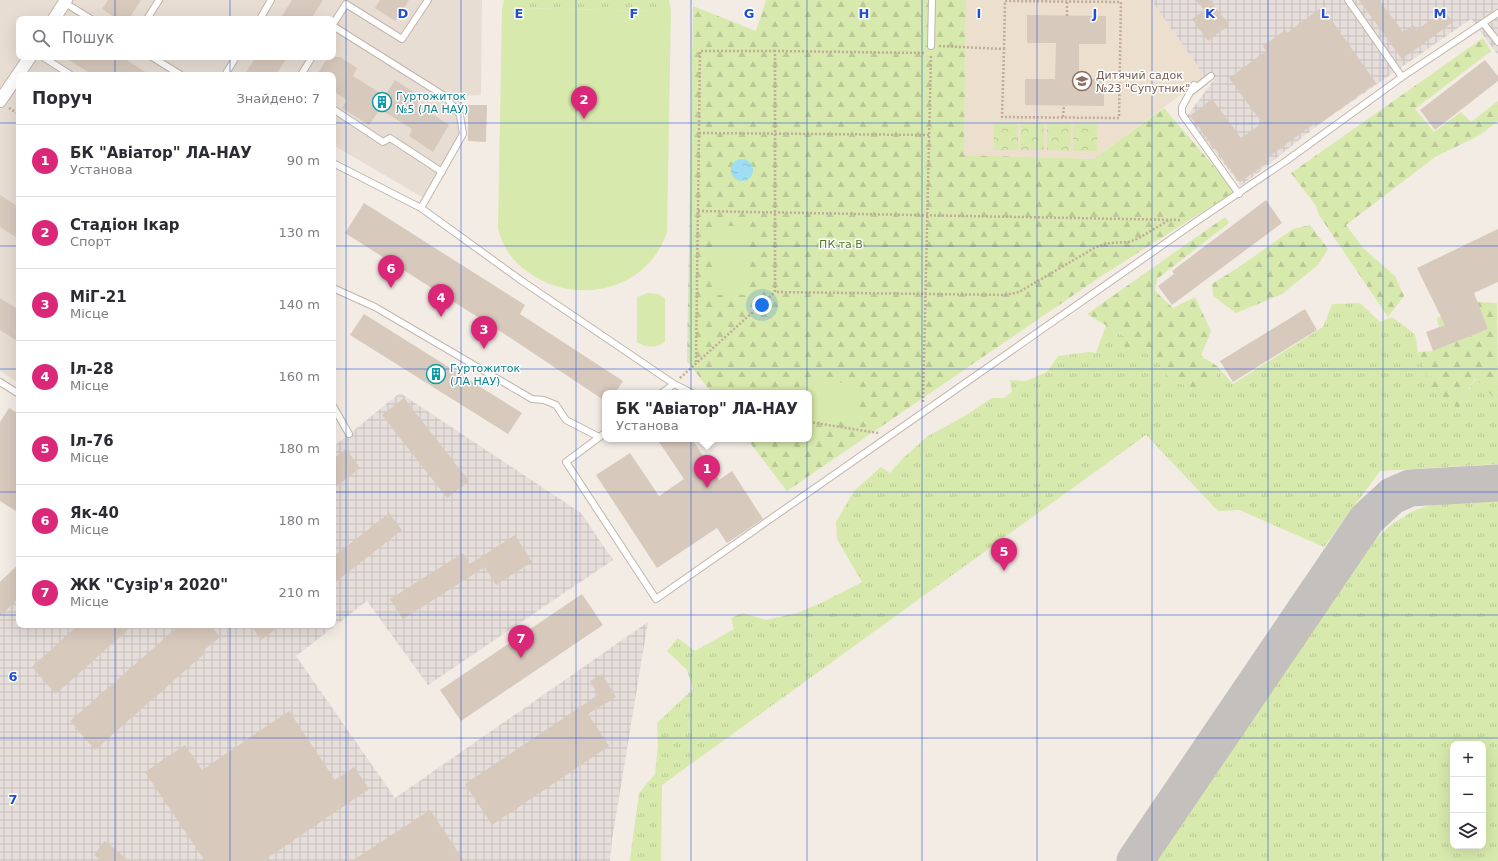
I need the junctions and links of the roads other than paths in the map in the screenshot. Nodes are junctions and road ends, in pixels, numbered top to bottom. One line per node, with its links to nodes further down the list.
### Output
1 (159, 0): 10 (lane)
2 (271, 0): 11 (lane)
3 (428, 0): 12 (lane)
4 (932, 0): 16 (lane)
5 (1348, 0): 28 (lane)
6 (66, 1): 8 (street); 9 (lane)
7 (1498, 13): 13 (lane)
8 (56, 16)
9 (87, 16)
10 (149, 16)
11 (262, 16)
12 (336, 20)
13 (1483, 23): 15 (lane); 28 (lane)
14 (336, 27): 35 (lane)
15 (1498, 42)
16 (931, 46)
17 (28, 60): 22 (street)
18 (48, 60): 23 (lane)
19 (157, 60): 24 (lane)
20 (234, 60): 25 (lane)
21 (310, 60): 26 (lane)
22 (20, 72)
23 (66, 72)
24 (176, 72)
25 (227, 72)
26 (303, 72)
27 (1211, 76): 31 (lane)
28 (1402, 77): 36 (lane)
29 (16, 78): 32 (street)
30 (1194, 85): 31 (lane)
31 (1190, 92): 36 (lane)
32 (0, 101)
33 (336, 111): 35 (lane)
34 (336, 165): 37 (lane)
35 (442, 172): 37 (lane)
36 (1239, 194): 47 (lane)
37 (421, 208): 40 (lane)
38 (336, 289): 47 (lane)
39 (0, 382): 43 (lane)
40 (674, 384): 41 (lane); 42 (lane)
41 (666, 390)
42 (686, 390)
43 (16, 392)
44 (336, 411): 45 (lane)
45 (349, 434)
46 (602, 435): 47 (lane)
47 (599, 437)

